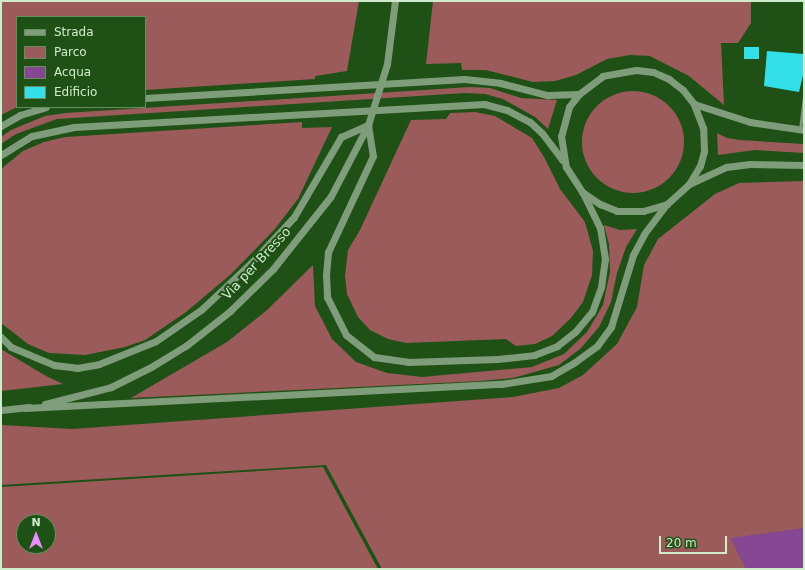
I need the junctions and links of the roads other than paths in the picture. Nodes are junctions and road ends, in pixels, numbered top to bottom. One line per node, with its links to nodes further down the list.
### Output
1 (395, 1): 7 (street, Via per Bresso, bridge)
2 (579, 94): 4 (street); 5 (street); 12 (street)
3 (804, 97): 9 (lane)
4 (146, 98)
5 (694, 104): 9 (street); 13 (street)
6 (43, 108): 8 (street)
7 (368, 125): 14 (street); 16 (street); 17 (street, Via per Bresso)
8 (1, 126)
9 (802, 130)
10 (1, 155): 12 (street)
11 (804, 165): 13 (street)
12 (566, 167): 14 (street)
13 (689, 184): 15 (street)
14 (582, 192): 15 (street)
15 (667, 204): 17 (street)
16 (1, 337)
17 (25, 408): 18 (street, Via per Bresso)
18 (1, 410)

